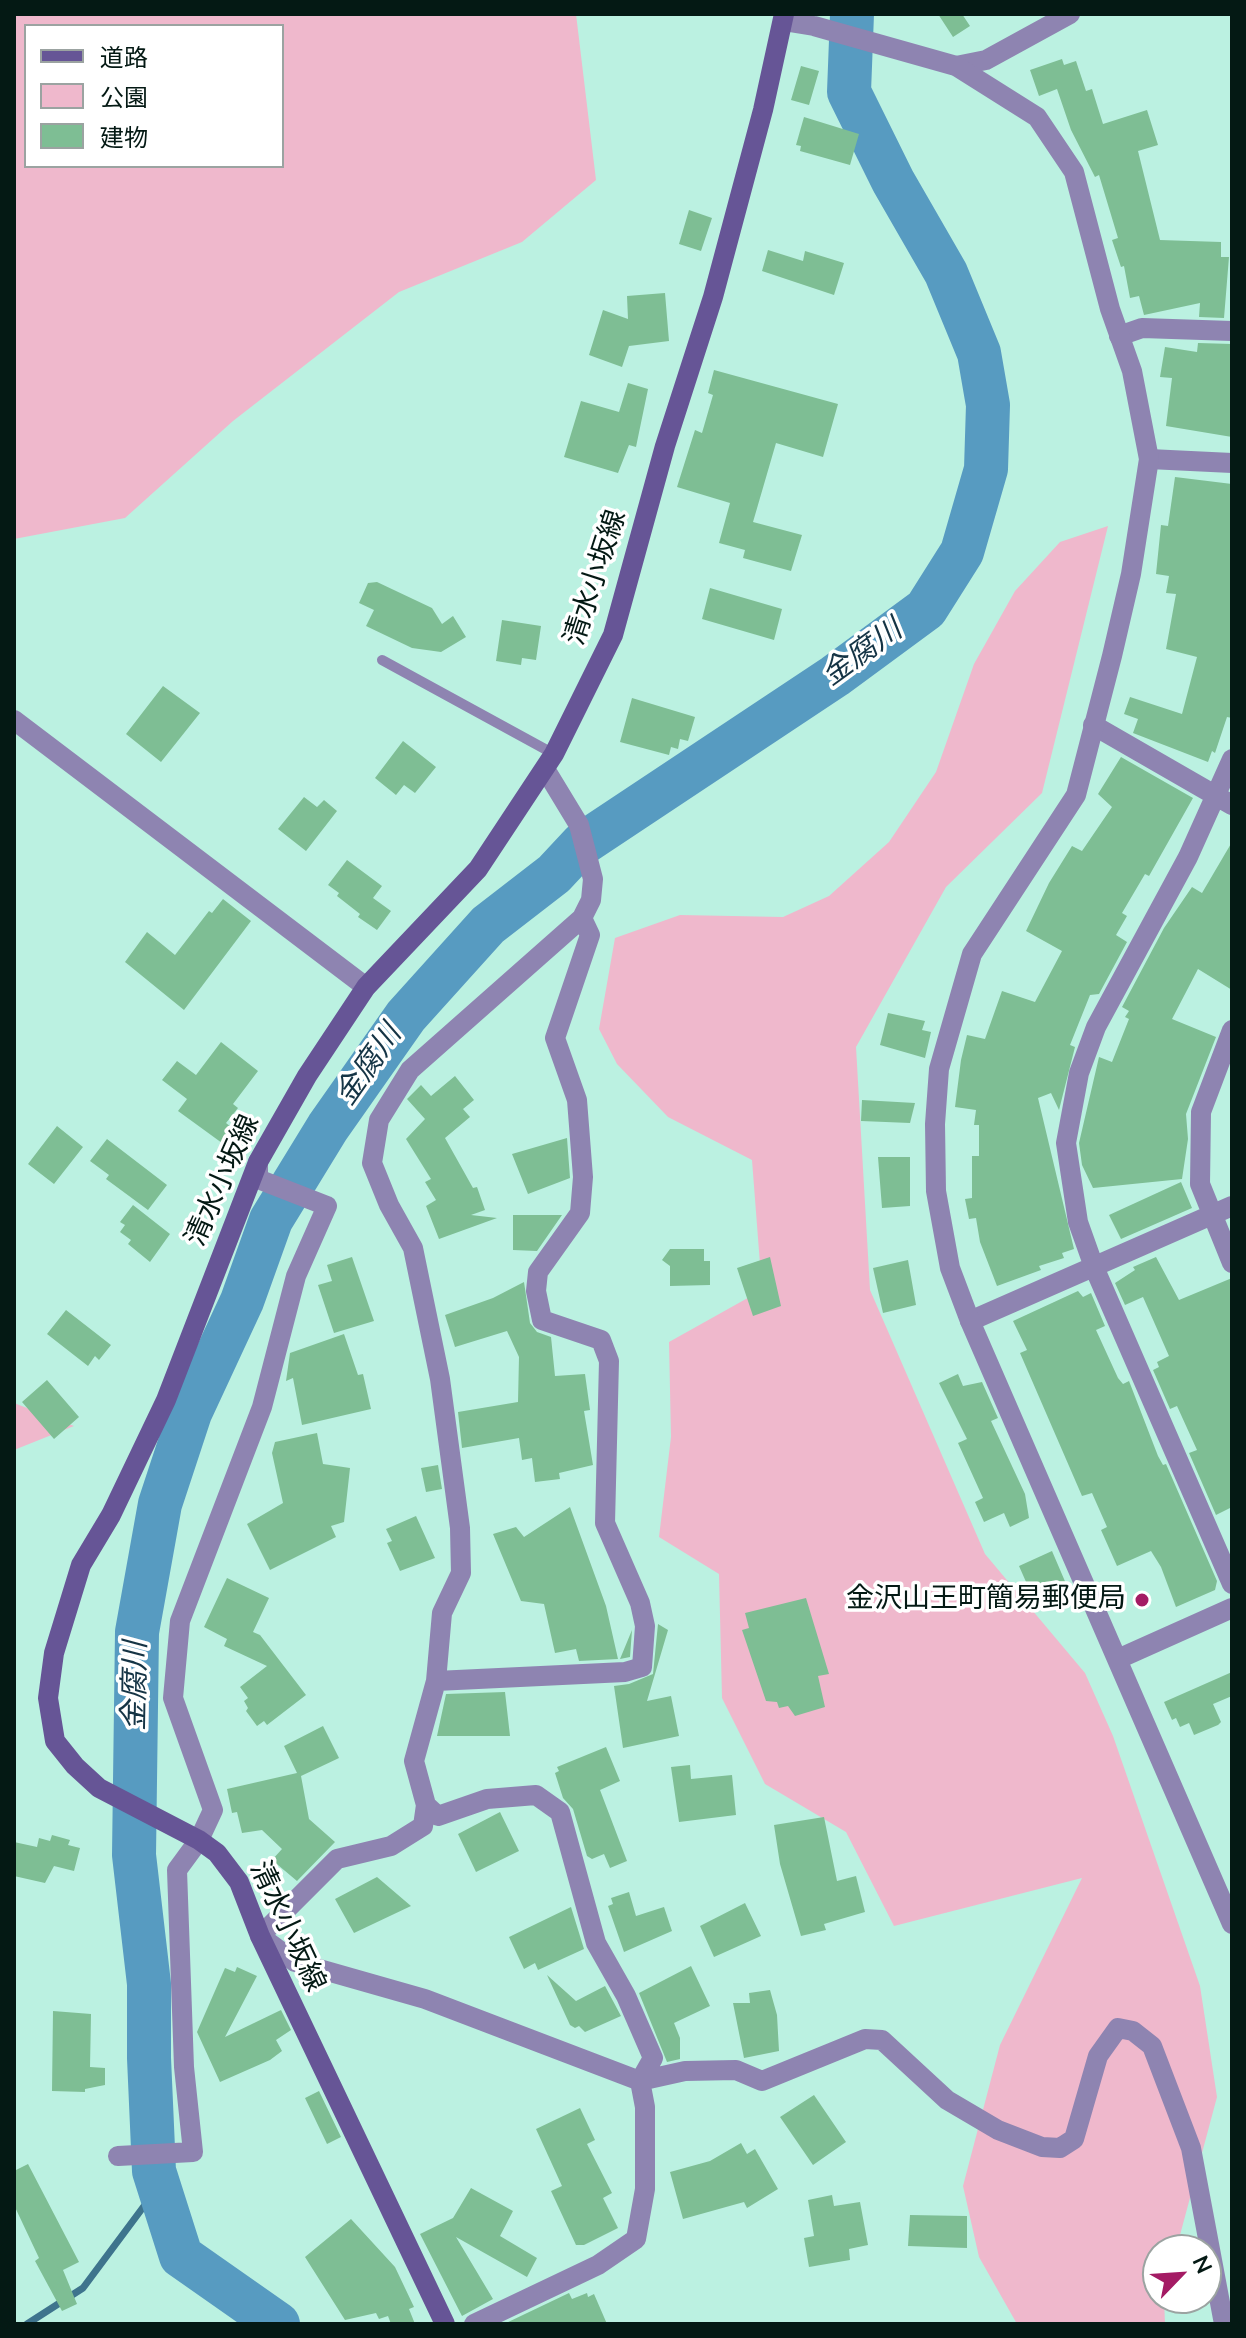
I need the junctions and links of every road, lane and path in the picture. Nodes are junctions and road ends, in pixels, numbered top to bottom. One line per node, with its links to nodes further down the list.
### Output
1 (1070, 14): 3 (street)
2 (784, 17): 3 (street); 12 (main road, 清水小坂線)
3 (956, 66): 5 (street)
4 (1232, 331): 5 (street)
5 (1119, 336): 6 (street)
6 (1149, 459): 7 (street); 10 (street)
7 (1232, 463)
8 (382, 660): 12 (lane)
9 (14, 720): 15 (street)
10 (1093, 725): 13 (street); 22 (street)
11 (1232, 759): 13 (street)
12 (550, 762): 14 (street); 15 (main road, 清水小坂線)
13 (1224, 800): 21 (street)
14 (586, 909): 26 (street); 26 (street)
15 (366, 987): 17 (main road, 清水小坂線)
16 (1232, 1030): 19 (street)
17 (258, 1170): 28 (street); 28 (main road, 清水小坂線)
18 (1232, 1206): 19 (street)
19 (1211, 1215): 20 (street); 21 (street)
20 (1232, 1263)
21 (1094, 1267): 22 (street); 23 (street)
22 (970, 1321): 25 (street)
23 (1232, 1584)
24 (1232, 1608): 25 (street)
25 (1118, 1659): 29 (street)
26 (436, 1681): 27 (street)
27 (426, 1805): 30 (street); 31 (street)
28 (191, 1835): 30 (main road, 清水小坂線); 32 (street)
29 (1232, 1924)
30 (260, 1936): 31 (street); 33 (main road, 清水小坂線)
31 (640, 2081): 34 (street); 35 (street)
32 (118, 2156)
33 (445, 2324)
34 (474, 2324)
35 (1224, 2324)

